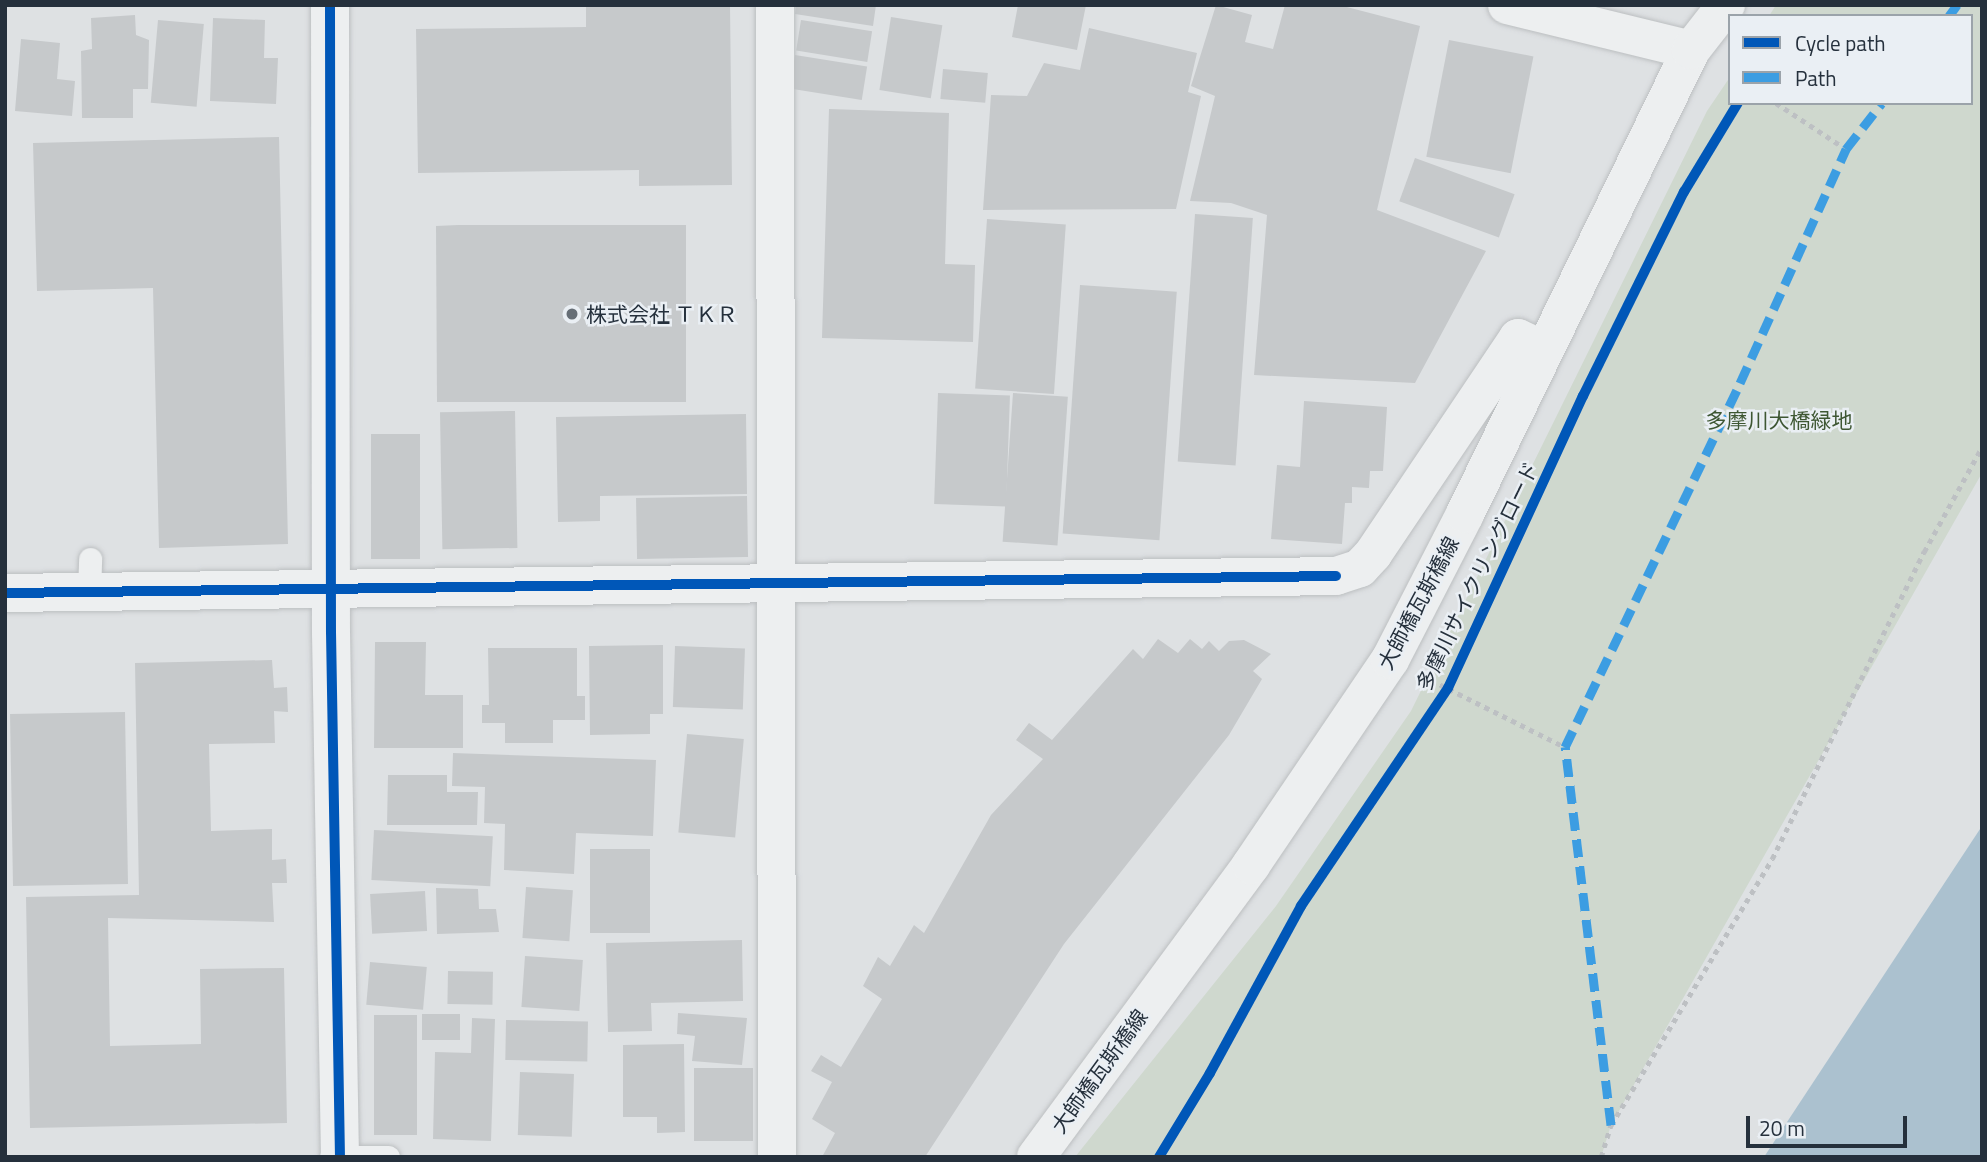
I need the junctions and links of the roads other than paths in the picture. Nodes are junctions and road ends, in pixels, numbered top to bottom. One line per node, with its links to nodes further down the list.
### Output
1 (330, 5): 8 (street)
2 (775, 5): 7 (street)
3 (1726, 5): 5 (street, 大師橋瓦斯橋線)
4 (1519, 7): 5 (street)
5 (1691, 50): 6 (street, 大師橋瓦斯橋線)
6 (1544, 350): 7 (street); 14 (street, 大師橋瓦斯橋線)
7 (777, 583): 8 (street); 13 (street)
8 (331, 589): 9 (street); 11 (street)
9 (5, 593)
10 (331, 1157): 11 (lane)
11 (340, 1157): 12 (lane)
12 (388, 1157)
13 (778, 1157)
14 (1035, 1157)

